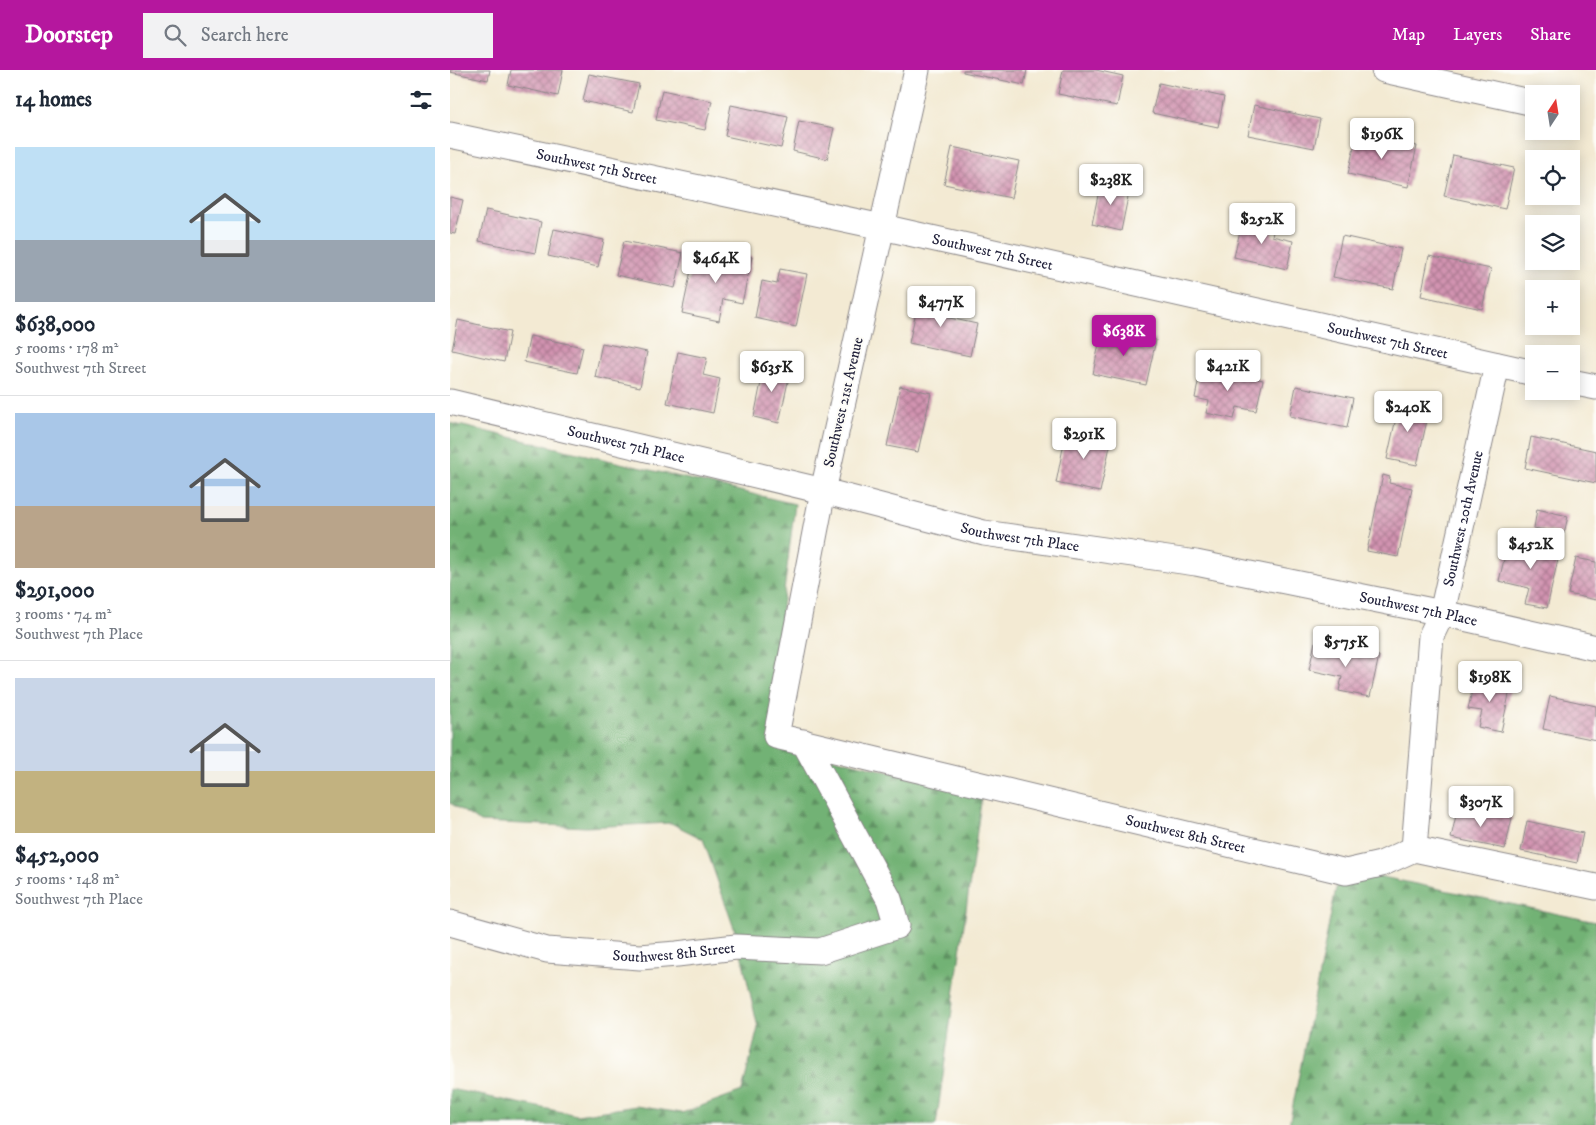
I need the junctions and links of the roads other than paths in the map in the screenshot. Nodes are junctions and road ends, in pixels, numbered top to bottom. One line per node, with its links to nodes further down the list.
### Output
1 (917, 70): 5 (street, Southwest 21st Avenue)
2 (1384, 70): 3 (street)
3 (1525, 101)
4 (450, 135): 5 (street, Southwest 7th Street)
5 (882, 227): 6 (street, Southwest 7th Street); 11 (street, Southwest 21st Avenue)
6 (1496, 365): 7 (street, Southwest 7th Street); 12 (street, Southwest 20th Avenue)
7 (1525, 371)
8 (1580, 384): 9 (street)
9 (1596, 387)
10 (450, 402): 11 (street, Southwest 7th Place)
11 (823, 491): 12 (street, Southwest 7th Place); 14 (street, Southwest 21st Avenue)
12 (1442, 613): 13 (street, Southwest 7th Place); 16 (street, Southwest 20th Avenue)
13 (1596, 648)
14 (776, 736): 15 (street, Southwest 8th Street)
15 (804, 742): 16 (street, Southwest 8th Street); 18 (street, Southwest 8th Street)
16 (1414, 849): 17 (street)
17 (1596, 887)
18 (450, 923)

